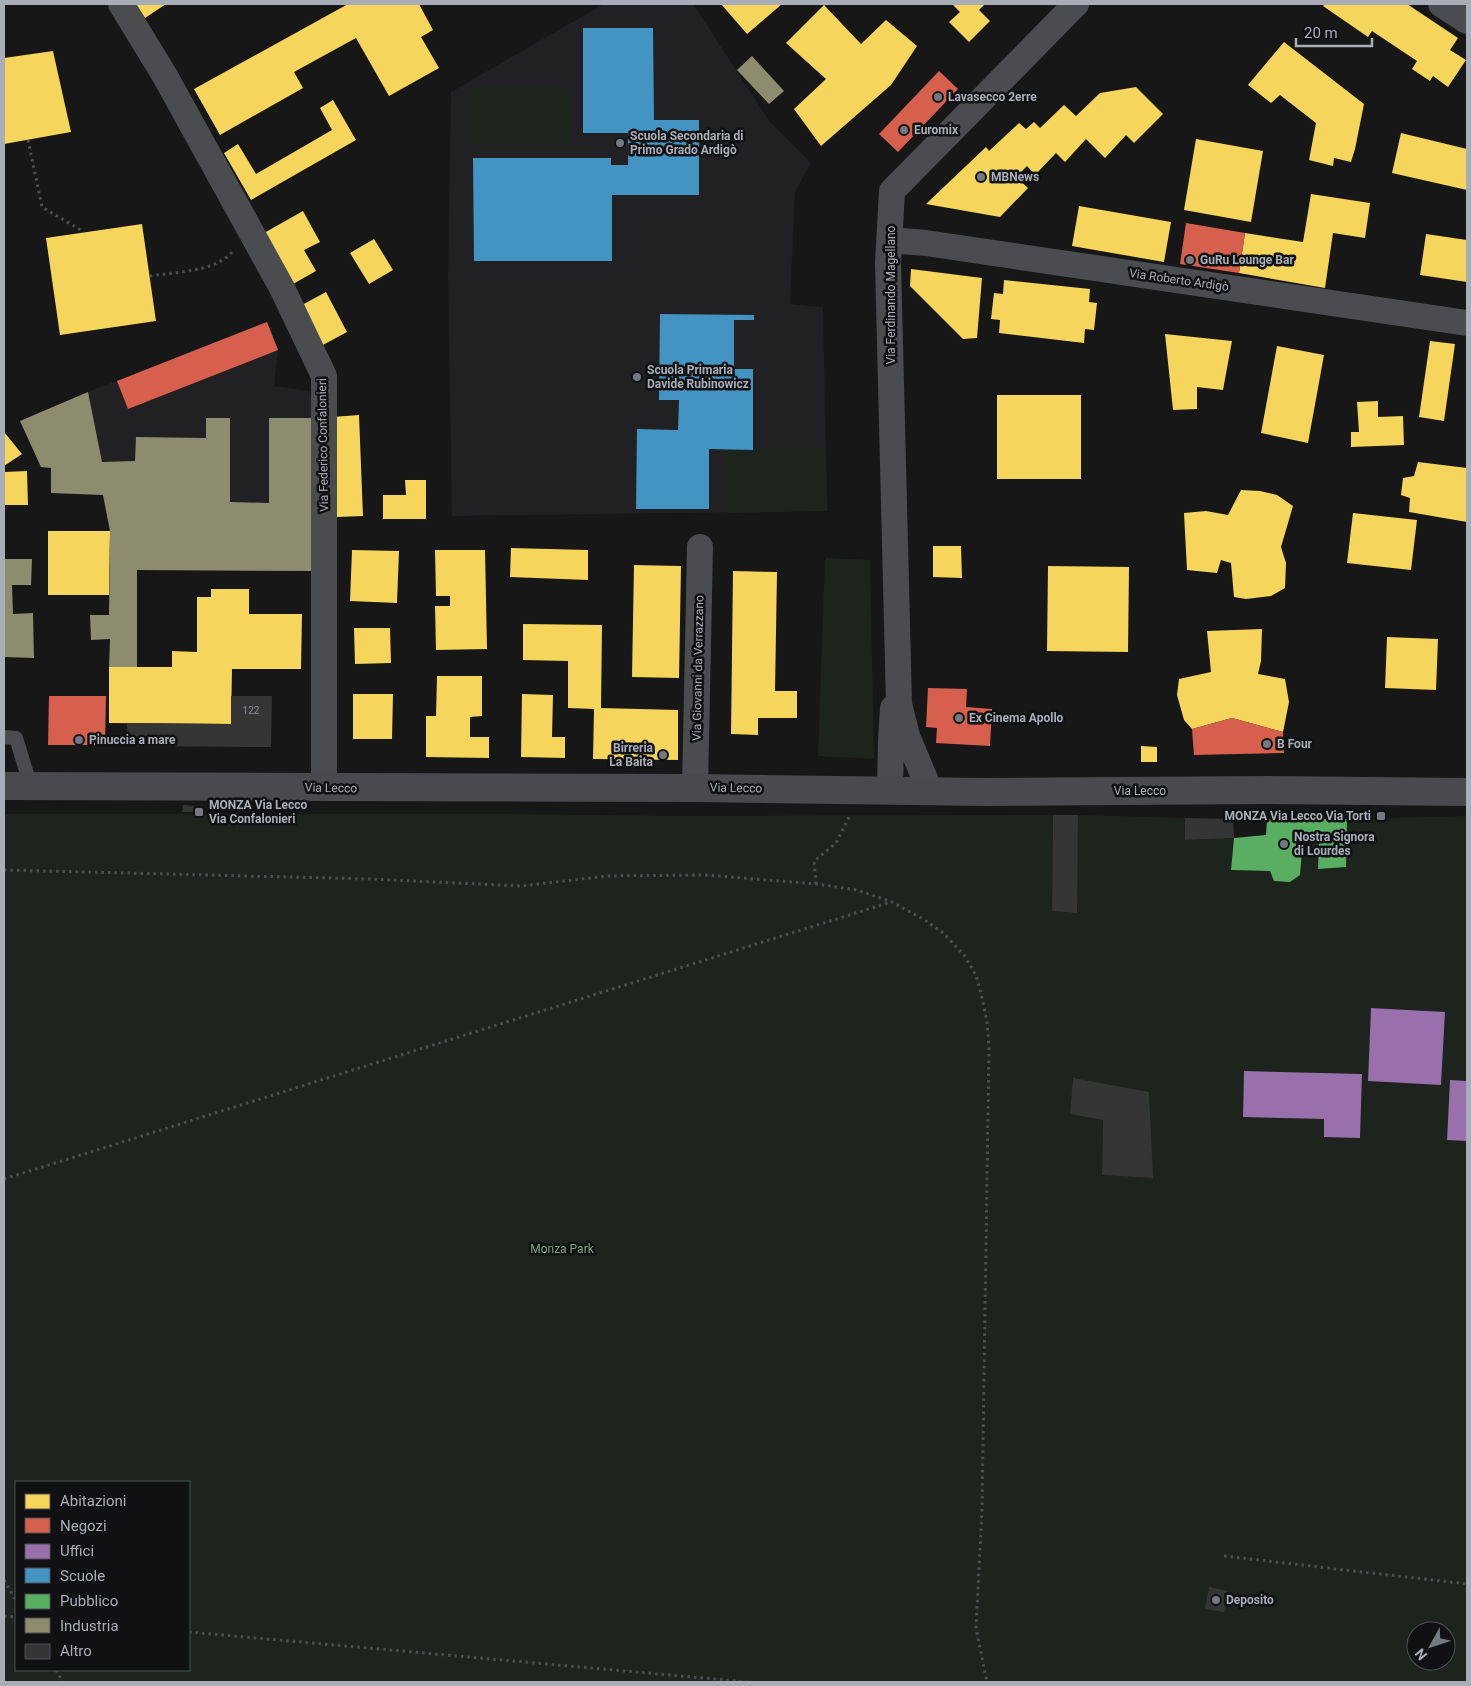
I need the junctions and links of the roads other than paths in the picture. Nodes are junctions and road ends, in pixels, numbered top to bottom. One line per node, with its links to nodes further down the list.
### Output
1 (121, 4): 12 (street, Via Federico Confalonieri)
2 (1076, 4): 5 (street, Via Ferdinando Magellano)
3 (1441, 4): 4 (street)
4 (1467, 21)
5 (890, 240): 6 (street, Via Roberto Ardigò); 8 (street, Via Ferdinando Magellano)
6 (1467, 323)
7 (700, 547): 13 (street, Via Giovanni da Verrazzano)
8 (897, 663): 14 (street, Via Ferdinando Magellano); 15 (street, Via Ferdinando Magellano)
9 (4, 737): 11 (lane)
10 (4, 786): 11 (main road, Via Lecco)
11 (31, 787): 12 (main road, Via Lecco)
12 (324, 787): 13 (main road, Via Lecco)
13 (696, 788): 14 (main road, Via Lecco)
14 (890, 790): 15 (main road, Via Lecco)
15 (930, 791): 16 (main road, Via Lecco)
16 (1467, 792)

